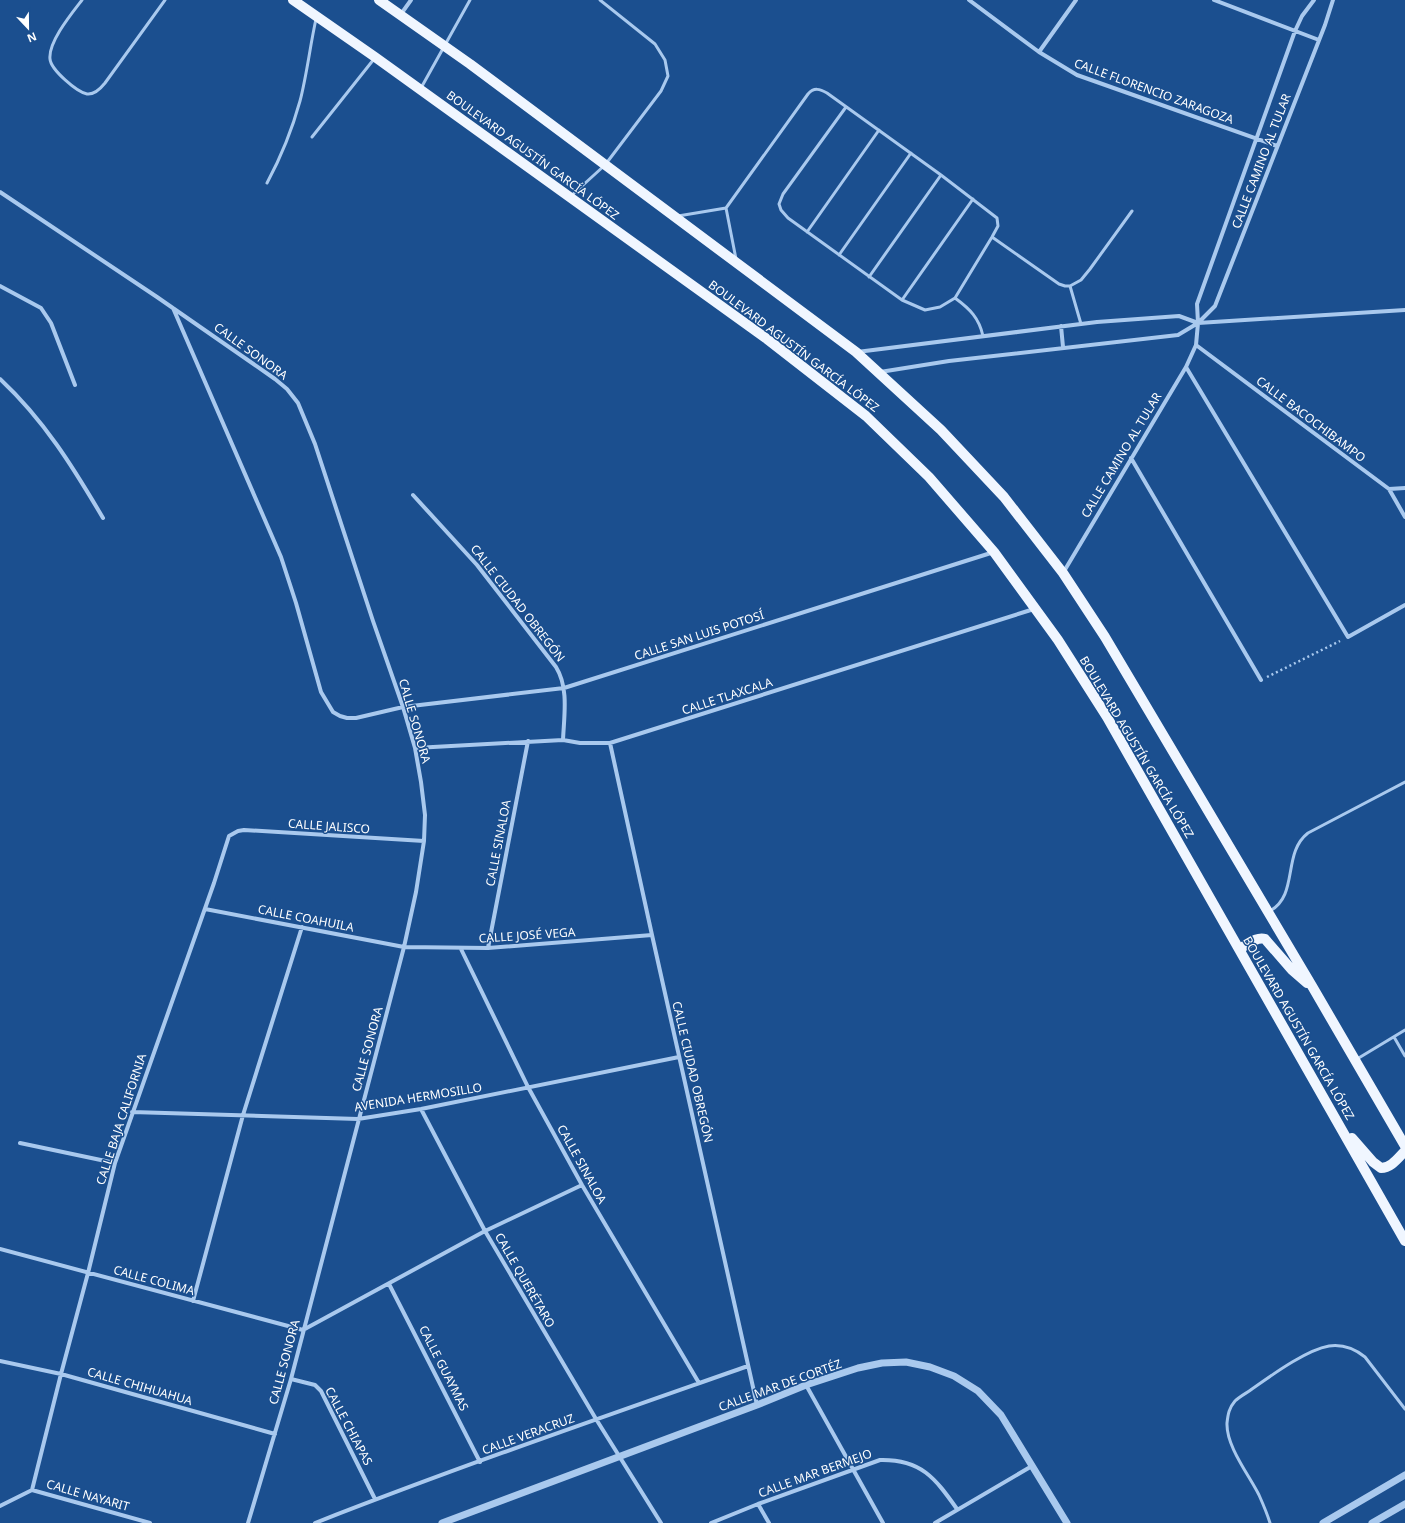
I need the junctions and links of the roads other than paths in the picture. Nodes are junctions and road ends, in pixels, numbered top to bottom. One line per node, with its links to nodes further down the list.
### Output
1 (82, 0): 2 (lane)
2 (166, 0)
3 (293, 0): 14 (main road, BOULEVARD AGUSTÍN GARCÍA LÓPEZ)
4 (379, 0): 13 (main road)
5 (411, 0): 13 (street)
6 (470, 0): 17 (lane)
7 (600, 0): 27 (lane)
8 (969, 0): 18 (street, CALLE FLORENCIO ZARAGOZA)
9 (1076, 0): 18 (street)
10 (1214, 0): 15 (street)
11 (1314, 0): 15 (street, CALLE CAMINO AL TULAR)
12 (1333, 0): 16 (street, CALLE CAMINO AL TULAR)
13 (400, 15): 17 (main road)
14 (317, 17): 19 (main road, BOULEVARD AGUSTÍN GARCÍA LÓPEZ); 29 (lane)
15 (1295, 31): 16 (street); 24 (street, CALLE CAMINO AL TULAR)
16 (1319, 40): 25 (street, CALLE CAMINO AL TULAR)
17 (443, 46): 20 (lane); 27 (main road)
18 (1039, 52): 24 (street, CALLE FLORENCIO ZARAGOZA)
19 (375, 57): 20 (main road, BOULEVARD AGUSTÍN GARCÍA LÓPEZ); 23 (lane)
20 (420, 90): 31 (main road, BOULEVARD AGUSTÍN GARCÍA LÓPEZ)
21 (846, 106): 22 (lane); 33 (lane); 36 (lane)
22 (879, 130): 26 (lane); 36 (lane)
23 (312, 137)
24 (1256, 139): 25 (street, CALLE FLORENCIO ZARAGOZA); 47 (street, CALLE CAMINO AL TULAR)
25 (1277, 146): 47 (street, CALLE CAMINO AL TULAR)
26 (911, 153): 28 (lane); 38 (lane)
27 (605, 165): 31 (lane); 35 (main road)
28 (941, 175): 32 (lane); 40 (lane)
29 (266, 184)
30 (0, 192): 45 (street, CALLE SONORA)
31 (570, 197): 64 (main road, BOULEVARD AGUSTÍN GARCÍA LÓPEZ)
32 (973, 199): 37 (lane); 44 (lane)
33 (726, 208): 35 (lane); 39 (lane)
34 (1132, 211): 42 (lane)
35 (674, 216): 39 (main road)
36 (807, 232): 38 (lane)
37 (992, 237): 42 (lane); 43 (lane)
38 (840, 256): 40 (lane)
39 (737, 262): 53 (main road)
40 (869, 277): 44 (lane)
41 (0, 286): 57 (street)
42 (1070, 286): 48 (lane)
43 (955, 298): 44 (lane); 50 (lane)
44 (902, 300)
45 (173, 308): 70 (street, CALLE SONORA); 70 (street, CALLE SAN LUIS POTOSÍ)
46 (1405, 310): 47 (street)
47 (1198, 323): 48 (street); 51 (street, CALLE CAMINO AL TULAR); 52 (street)
48 (1081, 324): 49 (street)
49 (1061, 326): 50 (street); 52 (street)
50 (983, 336): 53 (street)
51 (1196, 345): 54 (street, CALLE CAMINO AL TULAR); 60 (street, CALLE BACOCHIBAMPO)
52 (1063, 347): 55 (street)
53 (856, 352): 55 (main road)
54 (1186, 367): 58 (street, CALLE CAMINO AL TULAR); 66 (street)
55 (879, 372): 65 (main road)
56 (0, 380): 63 (street)
57 (74, 385)
58 (1131, 458): 65 (street, CALLE CAMINO AL TULAR); 68 (street)
59 (1405, 488): 60 (street)
60 (1389, 489): 62 (street, CALLE BACOCHIBAMPO)
61 (414, 495): 69 (street, CALLE CIUDAD OBREGÓN)
62 (1405, 517)
63 (103, 518)
64 (994, 552): 67 (main road, BOULEVARD AGUSTÍN GARCÍA LÓPEZ); 69 (street, CALLE SAN LUIS POTOSÍ)
65 (1063, 573): 79 (main road)
66 (1405, 605)
67 (1035, 609): 73 (street, CALLE TLAXCALA); 85 (main road, BOULEVARD AGUSTÍN GARCÍA LÓPEZ)
68 (1261, 680)
69 (564, 688): 70 (street, CALLE SAN LUIS POTOSÍ); 71 (street, CALLE CIUDAD OBREGÓN)
70 (403, 707): 74 (street, CALLE SONORA)
71 (563, 740): 72 (street, CALLE TLAXCALA); 73 (street, CALLE TLAXCALA)
72 (528, 741): 74 (street, CALLE TLAXCALA); 83 (street, CALLE SINALOA)
73 (610, 743): 81 (street, CALLE CIUDAD OBREGÓN)
74 (415, 748): 77 (street, CALLE SONORA)
75 (1405, 782): 79 (lane)
76 (234, 833): 77 (street, CALLE JALISCO); 78 (street, CALLE BAJA CALIFORNIA)
77 (424, 842): 82 (street, CALLE SONORA)
78 (204, 909): 80 (street, CALLE COAHUILA); 94 (street, CALLE BAJA CALIFORNIA)
79 (1269, 912): 86 (main road)
80 (302, 927): 82 (street, CALLE COAHUILA); 95 (street)
81 (652, 935): 83 (street, CALLE JOSÉ VEGA); 90 (street, CALLE CIUDAD OBREGÓN)
82 (404, 947): 84 (street, CALLE JOSÉ VEGA); 96 (street, CALLE SONORA)
83 (488, 948): 84 (street, CALLE JOSÉ VEGA)
84 (461, 949): 92 (street, CALLE SINALOA)
85 (1239, 949): 86 (main road); 97 (main road, BOULEVARD AGUSTÍN GARCÍA LÓPEZ)
86 (1312, 986): 91 (main road)
87 (1405, 1030): 88 (lane)
88 (1394, 1037): 89 (lane); 91 (lane)
89 (1405, 1056)
90 (679, 1057): 92 (street, AVENIDA HERMOSILLO); 111 (street, CALLE CIUDAD OBREGÓN)
91 (1355, 1060): 99 (main road)
92 (528, 1087): 93 (street, AVENIDA HERMOSILLO); 102 (street, CALLE SINALOA)
93 (421, 1109): 96 (street, AVENIDA HERMOSILLO); 103 (street, CALLE QUERÉTARO)
94 (132, 1112): 95 (street, AVENIDA HERMOSILLO); 101 (street, CALLE BAJA CALIFORNIA)
95 (242, 1115): 96 (street, AVENIDA HERMOSILLO); 108 (street)
96 (358, 1119): 109 (street, CALLE SONORA)
97 (1337, 1121): 100 (main road); 104 (main road, BOULEVARD AGUSTÍN GARCÍA LÓPEZ)
98 (20, 1143): 101 (street)
99 (1405, 1146)
100 (1405, 1151)
101 (115, 1163): 106 (street, CALLE BAJA CALIFORNIA)
102 (582, 1185): 103 (street); 114 (street, CALLE SINALOA)
103 (485, 1231): 107 (street); 118 (street, CALLE QUERÉTARO)
104 (1405, 1241)
105 (0, 1249): 106 (street, CALLE COLIMA)
106 (88, 1273): 108 (street, CALLE COLIMA); 112 (street, CALLE BAJA CALIFORNIA)
107 (390, 1284): 109 (street); 121 (street, CALLE GUAYMAS)
108 (194, 1301): 109 (street, CALLE COLIMA)
109 (303, 1330): 113 (street, CALLE SONORA)
110 (0, 1361): 112 (street, CALLE CHIHUAHUA)
111 (748, 1366): 114 (street, CALLE VERACRUZ); 116 (street, CALLE CIUDAD OBREGÓN)
112 (60, 1374): 119 (street, CALLE CHIHUAHUA); 125 (street, CALLE BAJA CALIFORNIA)
113 (291, 1379): 119 (street, CALLE SONORA); 126 (street, CALLE CHIAPAS)
114 (699, 1383): 118 (street, CALLE VERACRUZ)
115 (806, 1385): 116 (street, CALLE MAR DE CORTÉZ); 122 (street, CALLE MAR DE CORTÉZ); 123 (street)
116 (757, 1405): 120 (street, CALLE MAR DE CORTÉZ)
117 (1405, 1409): 141 (lane)
118 (596, 1419): 120 (street, CALLE QUERÉTARO); 121 (street, CALLE VERACRUZ)
119 (275, 1434): 132 (street, CALLE SONORA)
120 (619, 1457): 134 (street, CALLE MAR DE CORTÉZ); 135 (street, CALLE QUERÉTARO)
121 (480, 1462): 126 (street, CALLE VERACRUZ)
122 (1032, 1466): 130 (street); 140 (street, CALLE MAR DE CORTÉZ)
123 (853, 1469): 127 (street, CALLE MAR BERMEJO); 130 (street, CALLE MAR BERMEJO); 138 (street)
124 (1405, 1475): 142 (street)
125 (32, 1490): 129 (street, CALLE NAYARIT); 131 (street, CALLE NAYARIT)
126 (375, 1499): 133 (street, CALLE VERACRUZ)
127 (758, 1504): 136 (street, CALLE MAR BERMEJO); 137 (street)
128 (1405, 1504): 143 (street)
129 (0, 1506)
130 (957, 1509): 139 (street)
131 (150, 1523)
132 (248, 1523)
133 (315, 1523)
134 (442, 1523)
135 (662, 1523)
136 (711, 1523)
137 (769, 1523)
138 (883, 1523)
139 (935, 1523)
140 (1067, 1523)
141 (1270, 1523)
142 (1323, 1523)
143 (1372, 1523)

